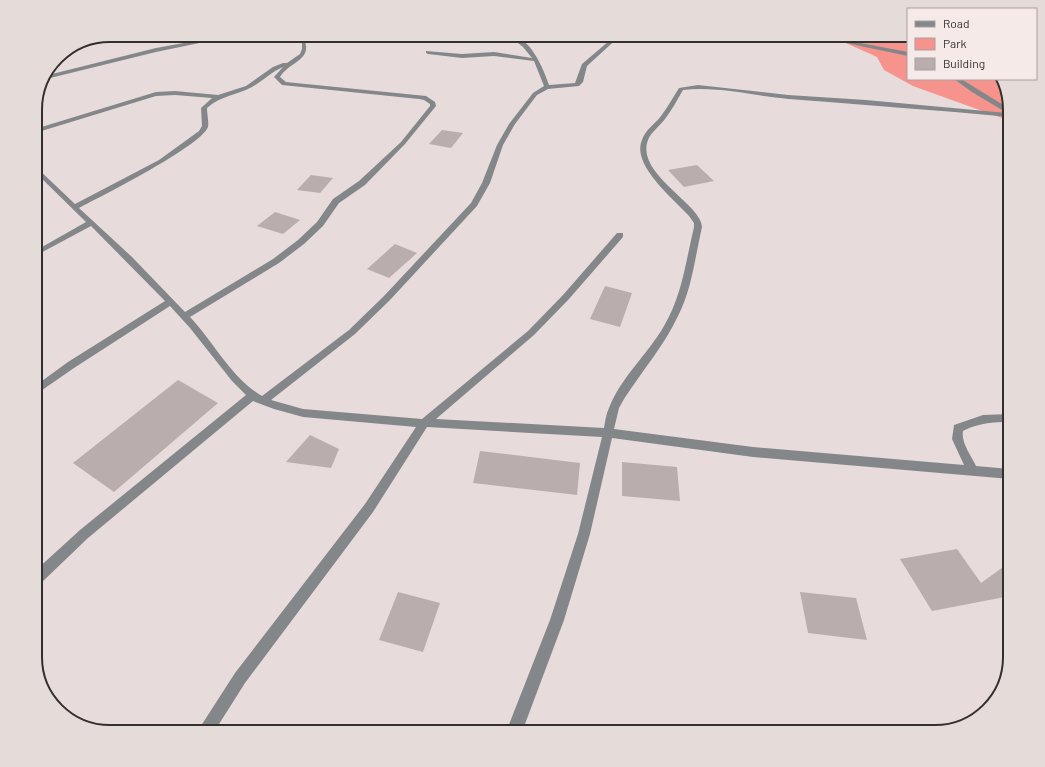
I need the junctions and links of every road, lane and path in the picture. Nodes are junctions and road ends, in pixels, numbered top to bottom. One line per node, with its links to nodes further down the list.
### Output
1 (199, 42): 10 (street)
2 (304, 42): 9 (street)
3 (520, 42): 8 (street)
4 (611, 42): 12 (street)
5 (846, 42): 7 (street)
6 (428, 52): 8 (street)
7 (907, 54)
8 (537, 60): 12 (street)
9 (294, 62): 13 (street); 23 (street)
10 (52, 76)
11 (958, 80): 14 (street)
12 (547, 87): 25 (street)
13 (218, 97): 16 (street); 18 (street)
14 (1003, 109)
15 (1003, 113): 28 (street)
16 (42, 129)
17 (42, 177): 18 (street)
18 (75, 208): 19 (street)
19 (91, 223): 21 (street); 22 (street)
20 (620, 235): 27 (street)
21 (42, 250)
22 (170, 302): 23 (street); 24 (street)
23 (185, 316): 25 (street)
24 (42, 386)
25 (258, 398): 27 (street); 31 (street)
26 (1003, 418): 29 (street)
27 (424, 423): 28 (street); 32 (street)
28 (608, 433): 29 (street); 33 (street)
29 (973, 470): 30 (street)
30 (1003, 473)
31 (42, 573)
32 (210, 725)
33 (517, 725)

